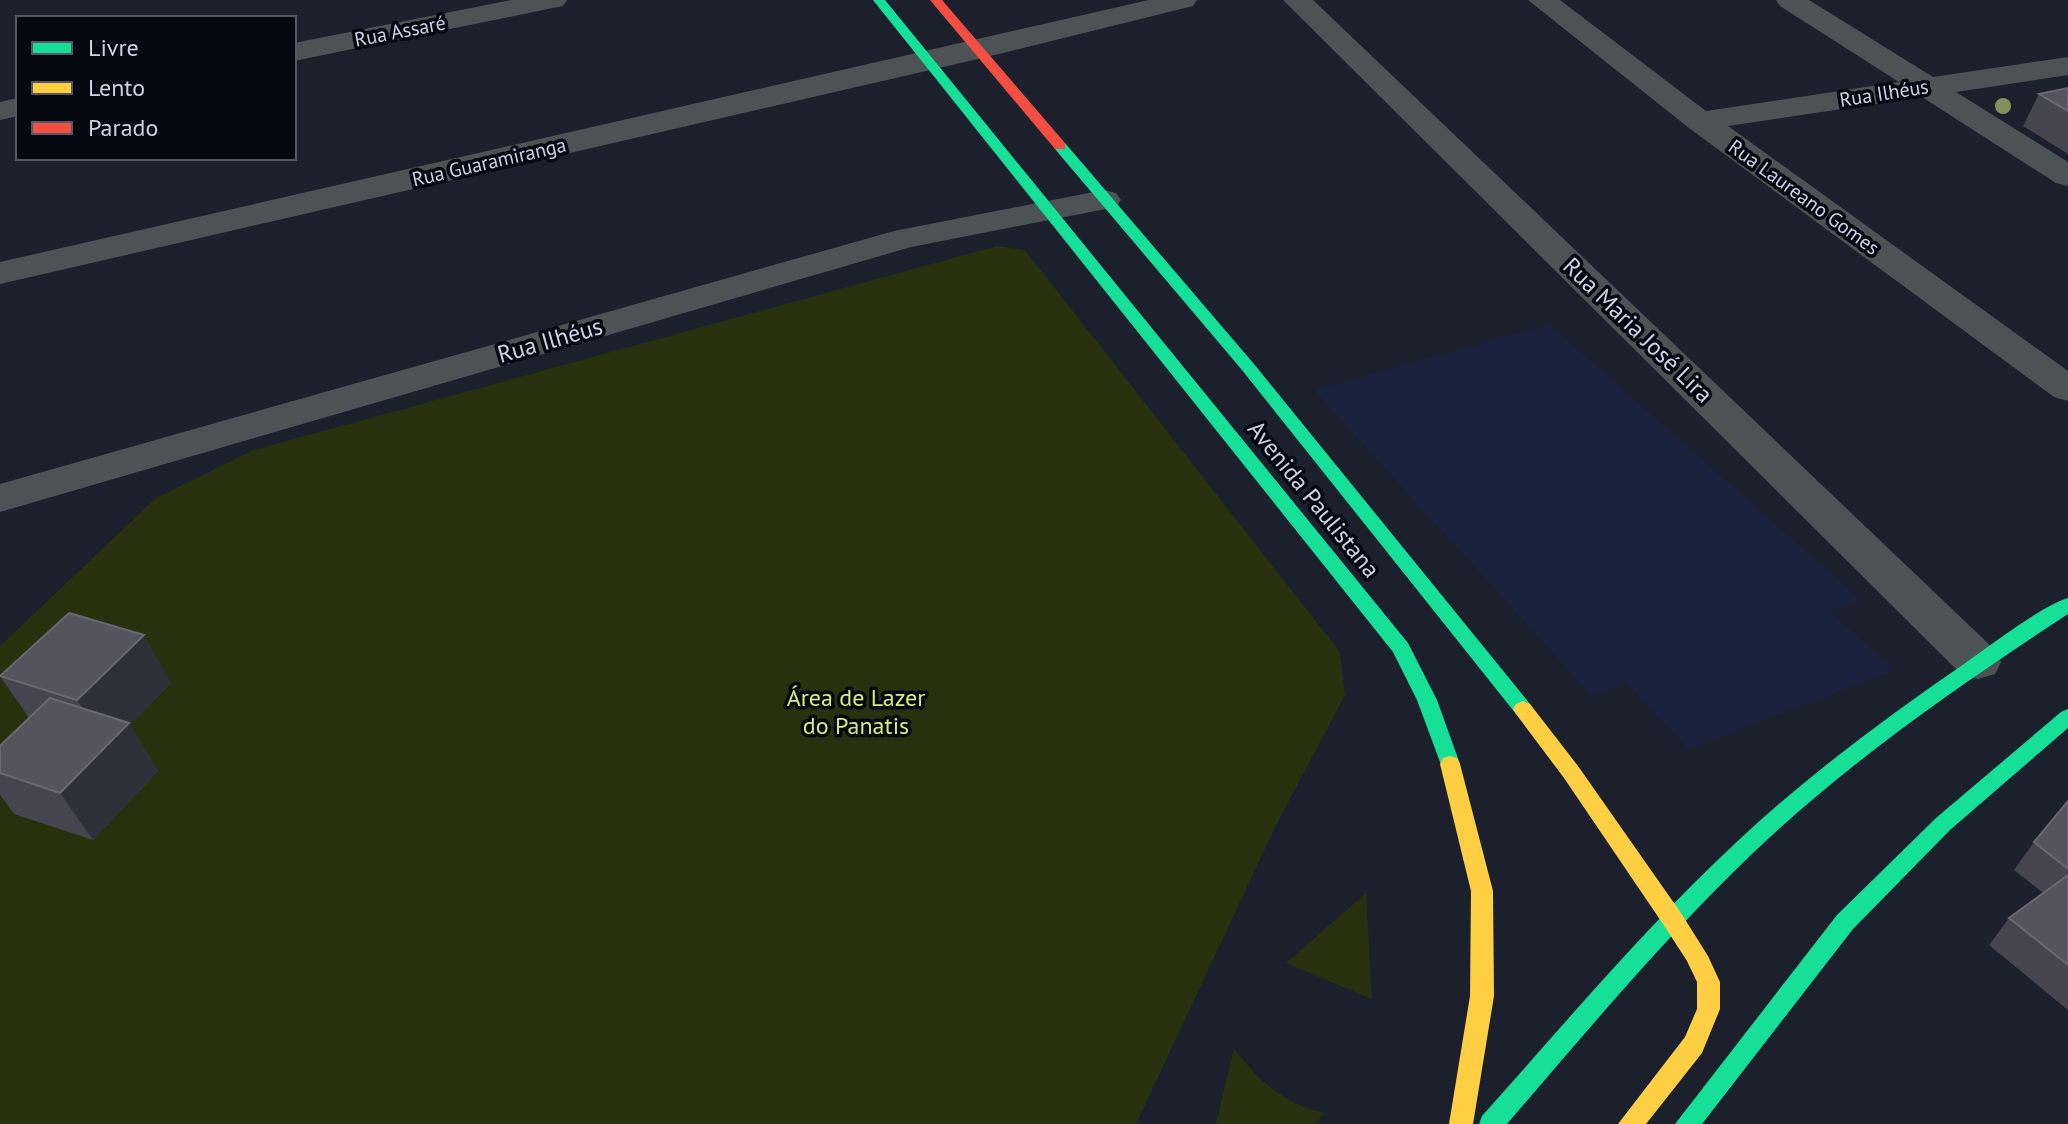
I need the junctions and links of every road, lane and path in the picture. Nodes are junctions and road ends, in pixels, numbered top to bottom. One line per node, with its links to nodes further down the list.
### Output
1 (553, 0): 9 (street, Rua Assaré)
2 (879, 0): 10 (main road, Avenida Paulistana)
3 (936, 0): 8 (main road, Avenida Paulistana)
4 (1180, 0): 8 (street, Rua Guaramiranga)
5 (1297, 0): 24 (street, Rua Maria José Lira)
6 (1542, 0): 13 (street, Rua Laureano Gomes)
7 (1790, 0): 12 (street)
8 (978, 50): 10 (street, Rua Guaramiranga); 15 (main road, Avenida Paulistana)
9 (296, 52)
10 (925, 60): 16 (main road, Avenida Paulistana); 17 (street, Rua Guaramiranga)
11 (2068, 66): 12 (street, Rua Ilhéus)
12 (1928, 86): 13 (street, Rua Ilhéus); 14 (street)
13 (1700, 121): 18 (street, Rua Laureano Gomes)
14 (2068, 176)
15 (1104, 200): 16 (street, Rua Ilhéus); 25 (main road, Avenida Paulistana)
16 (1049, 209): 19 (main road, Avenida Paulistana); 21 (street, Rua Ilhéus)
17 (0, 273)
18 (2068, 389)
19 (1199, 394): 20 (main road); 28 (main road, Avenida Paulistana)
20 (1229, 404)
21 (0, 498)
22 (2068, 605): 24 (main road)
23 (1458, 659): 25 (main road)
24 (1978, 662): 27 (main road)
25 (1520, 705): 27 (main road, Avenida Paulistana)
26 (2062, 730): 31 (main road)
27 (1673, 920): 29 (main road); 30 (main road, Avenida Paulistana)
28 (1461, 1124)
29 (1491, 1124)
30 (1630, 1124)
31 (1687, 1124)

